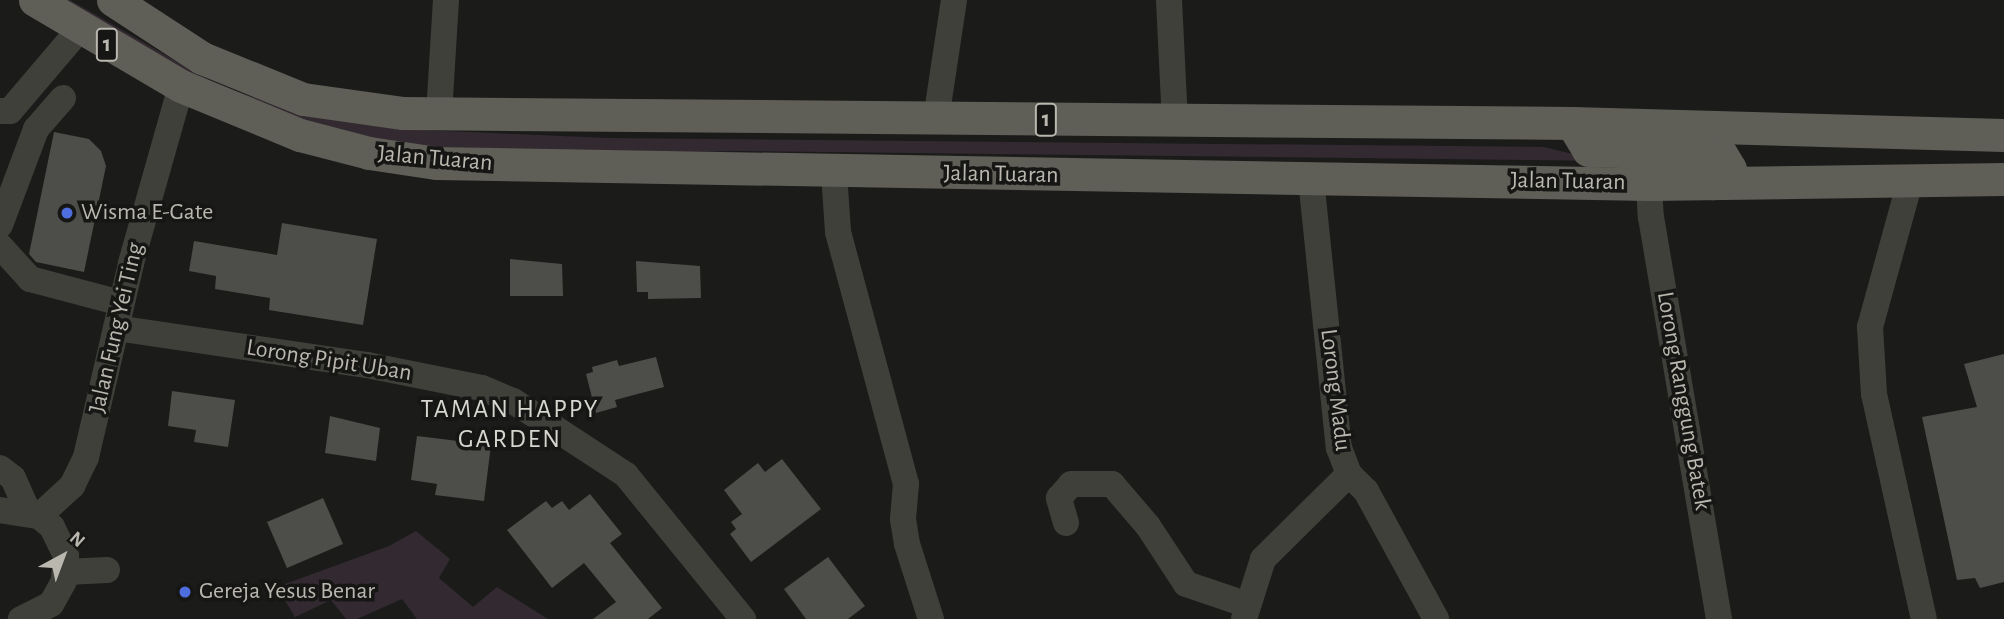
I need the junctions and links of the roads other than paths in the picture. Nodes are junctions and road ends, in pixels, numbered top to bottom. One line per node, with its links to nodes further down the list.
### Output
1 (35, 0): 6 (main road, Jalan Tuaran / 1)
2 (113, 0): 9 (main road, Jalan Tuaran / 1)
3 (446, 0): 11 (street)
4 (954, 0): 12 (street)
5 (1169, 0): 13 (street)
6 (79, 30): 7 (main road, Jalan Tuaran / 1); 10 (street)
7 (181, 86): 9 (main road); 16 (main road, Jalan Tuaran / 1); 24 (street, Jalan Fung Yei Ting)
8 (63, 98): 22 (street)
9 (303, 99): 11 (main road, Jalan Tuaran / 1)
10 (0, 111)
11 (439, 114): 12 (main road, Jalan Tuaran / 1)
12 (936, 119): 13 (main road, Jalan Tuaran / 1)
13 (1175, 121): 14 (main road, Jalan Tuaran / 1)
14 (1572, 123): 15 (main road, Jalan Tuaran / 1); 20 (main road)
15 (2004, 135)
16 (834, 173): 18 (main road, Jalan Tuaran / 1); 38 (street)
17 (1911, 178): 19 (main road, Jalan Tuaran / 1); 20 (main road, Jalan Tuaran / 1); 41 (street)
18 (1311, 179): 21 (main road, Jalan Tuaran / 1); 26 (street, Lorong Madu)
19 (2004, 179)
20 (1713, 183): 21 (main road, Jalan Tuaran / 1)
21 (1649, 184): 40 (street, Lorong Ranggung Batek)
22 (0, 225)
23 (0, 246): 24 (street, Lorong Pipit Uban)
24 (119, 316): 28 (street, Jalan Fung Yei Ting); 37 (street, Lorong Pipit Uban)
25 (0, 468): 28 (street)
26 (1349, 474): 32 (street); 39 (street, Lorong Madu)
27 (0, 510): 28 (street)
28 (33, 514): 31 (street)
29 (1066, 523): 32 (street)
30 (107, 570): 31 (street)
31 (64, 581): 35 (street); 36 (street)
32 (1244, 612)
33 (0, 618): 34 (street)
34 (8, 619)
35 (21, 619)
36 (45, 619)
37 (743, 619)
38 (931, 619)
39 (1436, 619)
40 (1720, 619)
41 (1924, 619)

